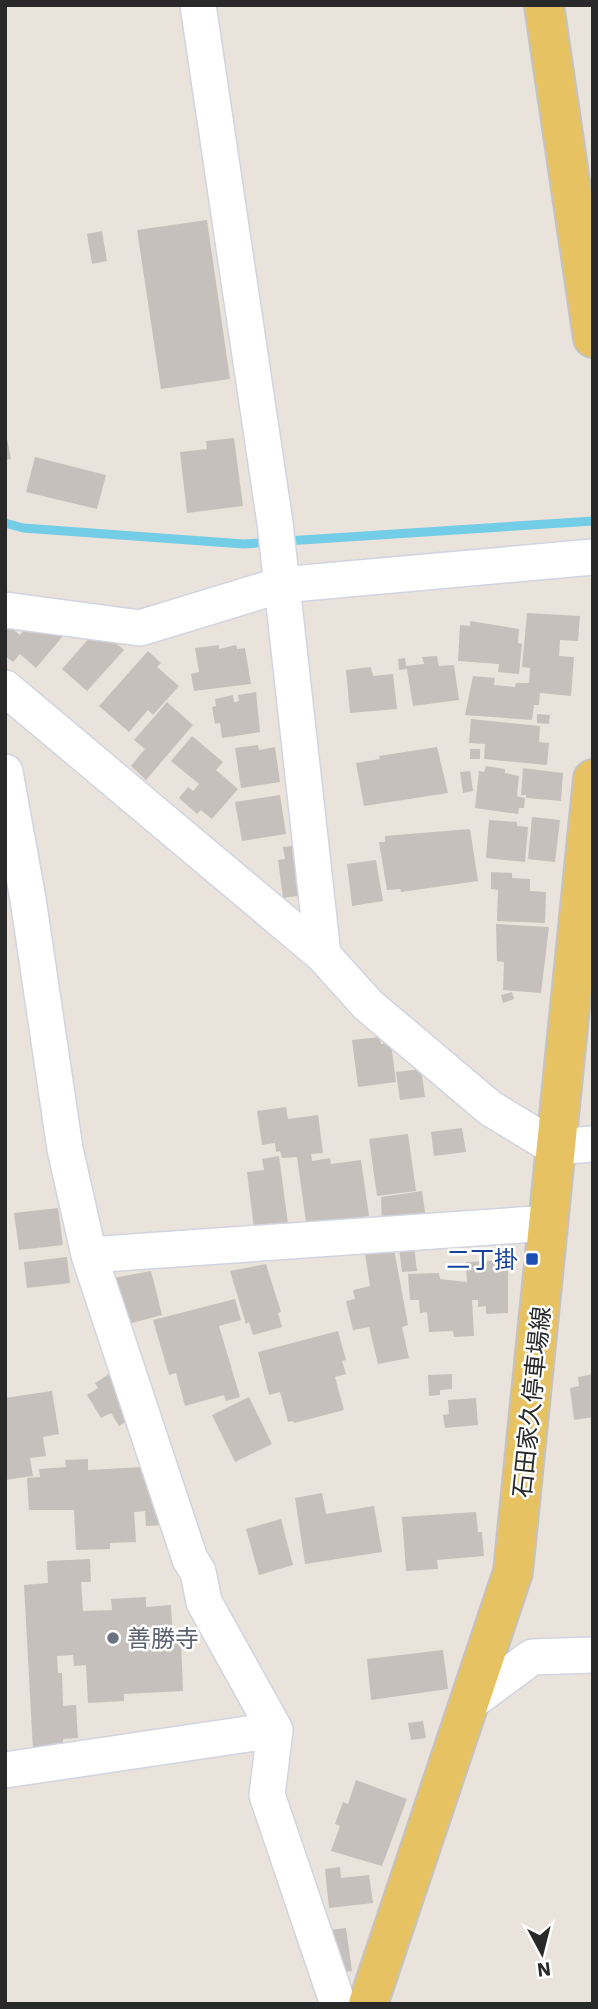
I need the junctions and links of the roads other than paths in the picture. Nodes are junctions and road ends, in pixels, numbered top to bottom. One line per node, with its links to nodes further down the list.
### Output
1 (198, 5): 5 (street)
2 (544, 5): 3 (main road)
3 (593, 338)
4 (593, 557): 5 (street)
5 (280, 575): 6 (street); 11 (street)
6 (5, 610)
7 (5, 688): 11 (street)
8 (5, 772): 10 (street)
9 (593, 779): 13 (main road, 石田家久停車場線)
10 (17, 901): 15 (street)
11 (323, 955): 13 (street)
12 (593, 1144): 13 (street)
13 (554, 1147): 14 (main road, 石田家久停車場線)
14 (550, 1223): 15 (street); 17 (main road, 石田家久停車場線)
15 (89, 1255): 18 (street)
16 (593, 1655): 17 (street)
17 (471, 1702): 21 (main road, 石田家久停車場線)
18 (275, 1730): 19 (street); 20 (street)
19 (5, 1770)
20 (338, 2004)
21 (368, 2004)

